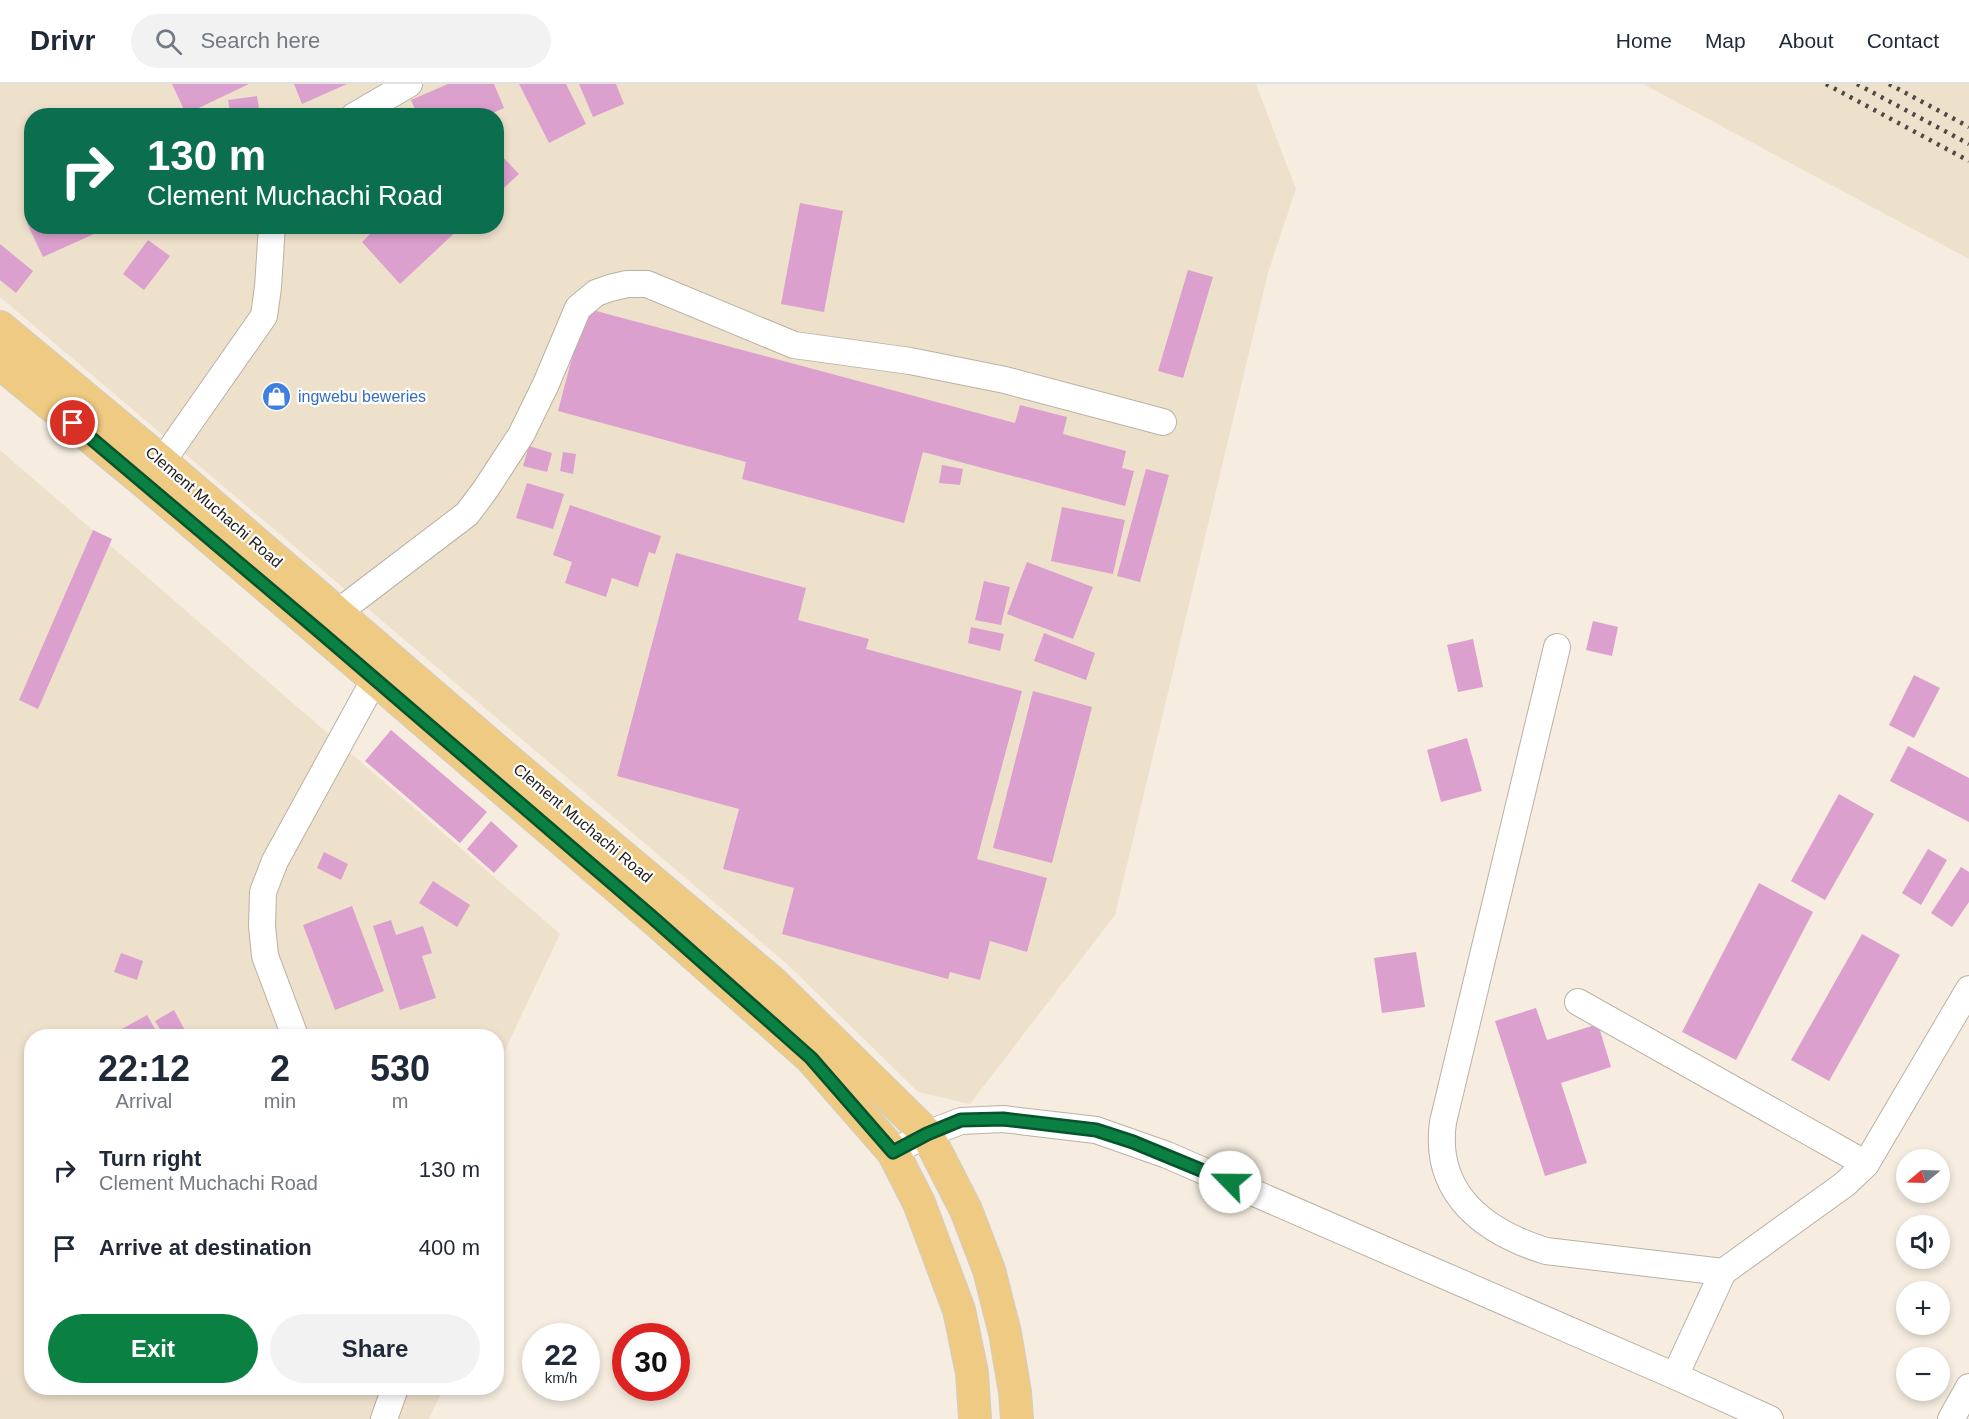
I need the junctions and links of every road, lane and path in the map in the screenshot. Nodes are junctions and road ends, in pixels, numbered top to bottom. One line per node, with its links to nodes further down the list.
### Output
1 (409, 84): 2 (street)
2 (368, 108)
3 (271, 234): 7 (street)
4 (0, 327): 7 (main road, Clement Muchachi Road)
5 (0, 363): 7 (main road, Clement Muchachi Road)
6 (1163, 422): 8 (street)
7 (154, 473): 8 (main road, Clement Muchachi Road)
8 (328, 622): 10 (main road, Clement Muchachi Road)
9 (1557, 647): 17 (street)
10 (381, 668): 13 (street); 14 (main road, Clement Muchachi Road); 15 (main road, Clement Muchachi Road)
11 (1969, 989): 16 (street)
12 (1578, 1002): 16 (street)
13 (292, 1029)
14 (927, 1134): 15 (street); 18 (street); 23 (main road, Clement Muchachi Road)
15 (893, 1152): 22 (main road, Clement Muchachi Road)
16 (1866, 1164): 17 (street)
17 (1723, 1272): 18 (street)
18 (1674, 1376): 24 (street)
19 (1969, 1387): 25 (street)
20 (393, 1395): 21 (street)
21 (384, 1419)
22 (975, 1419)
23 (1017, 1419)
24 (1770, 1419)
25 (1951, 1419)

